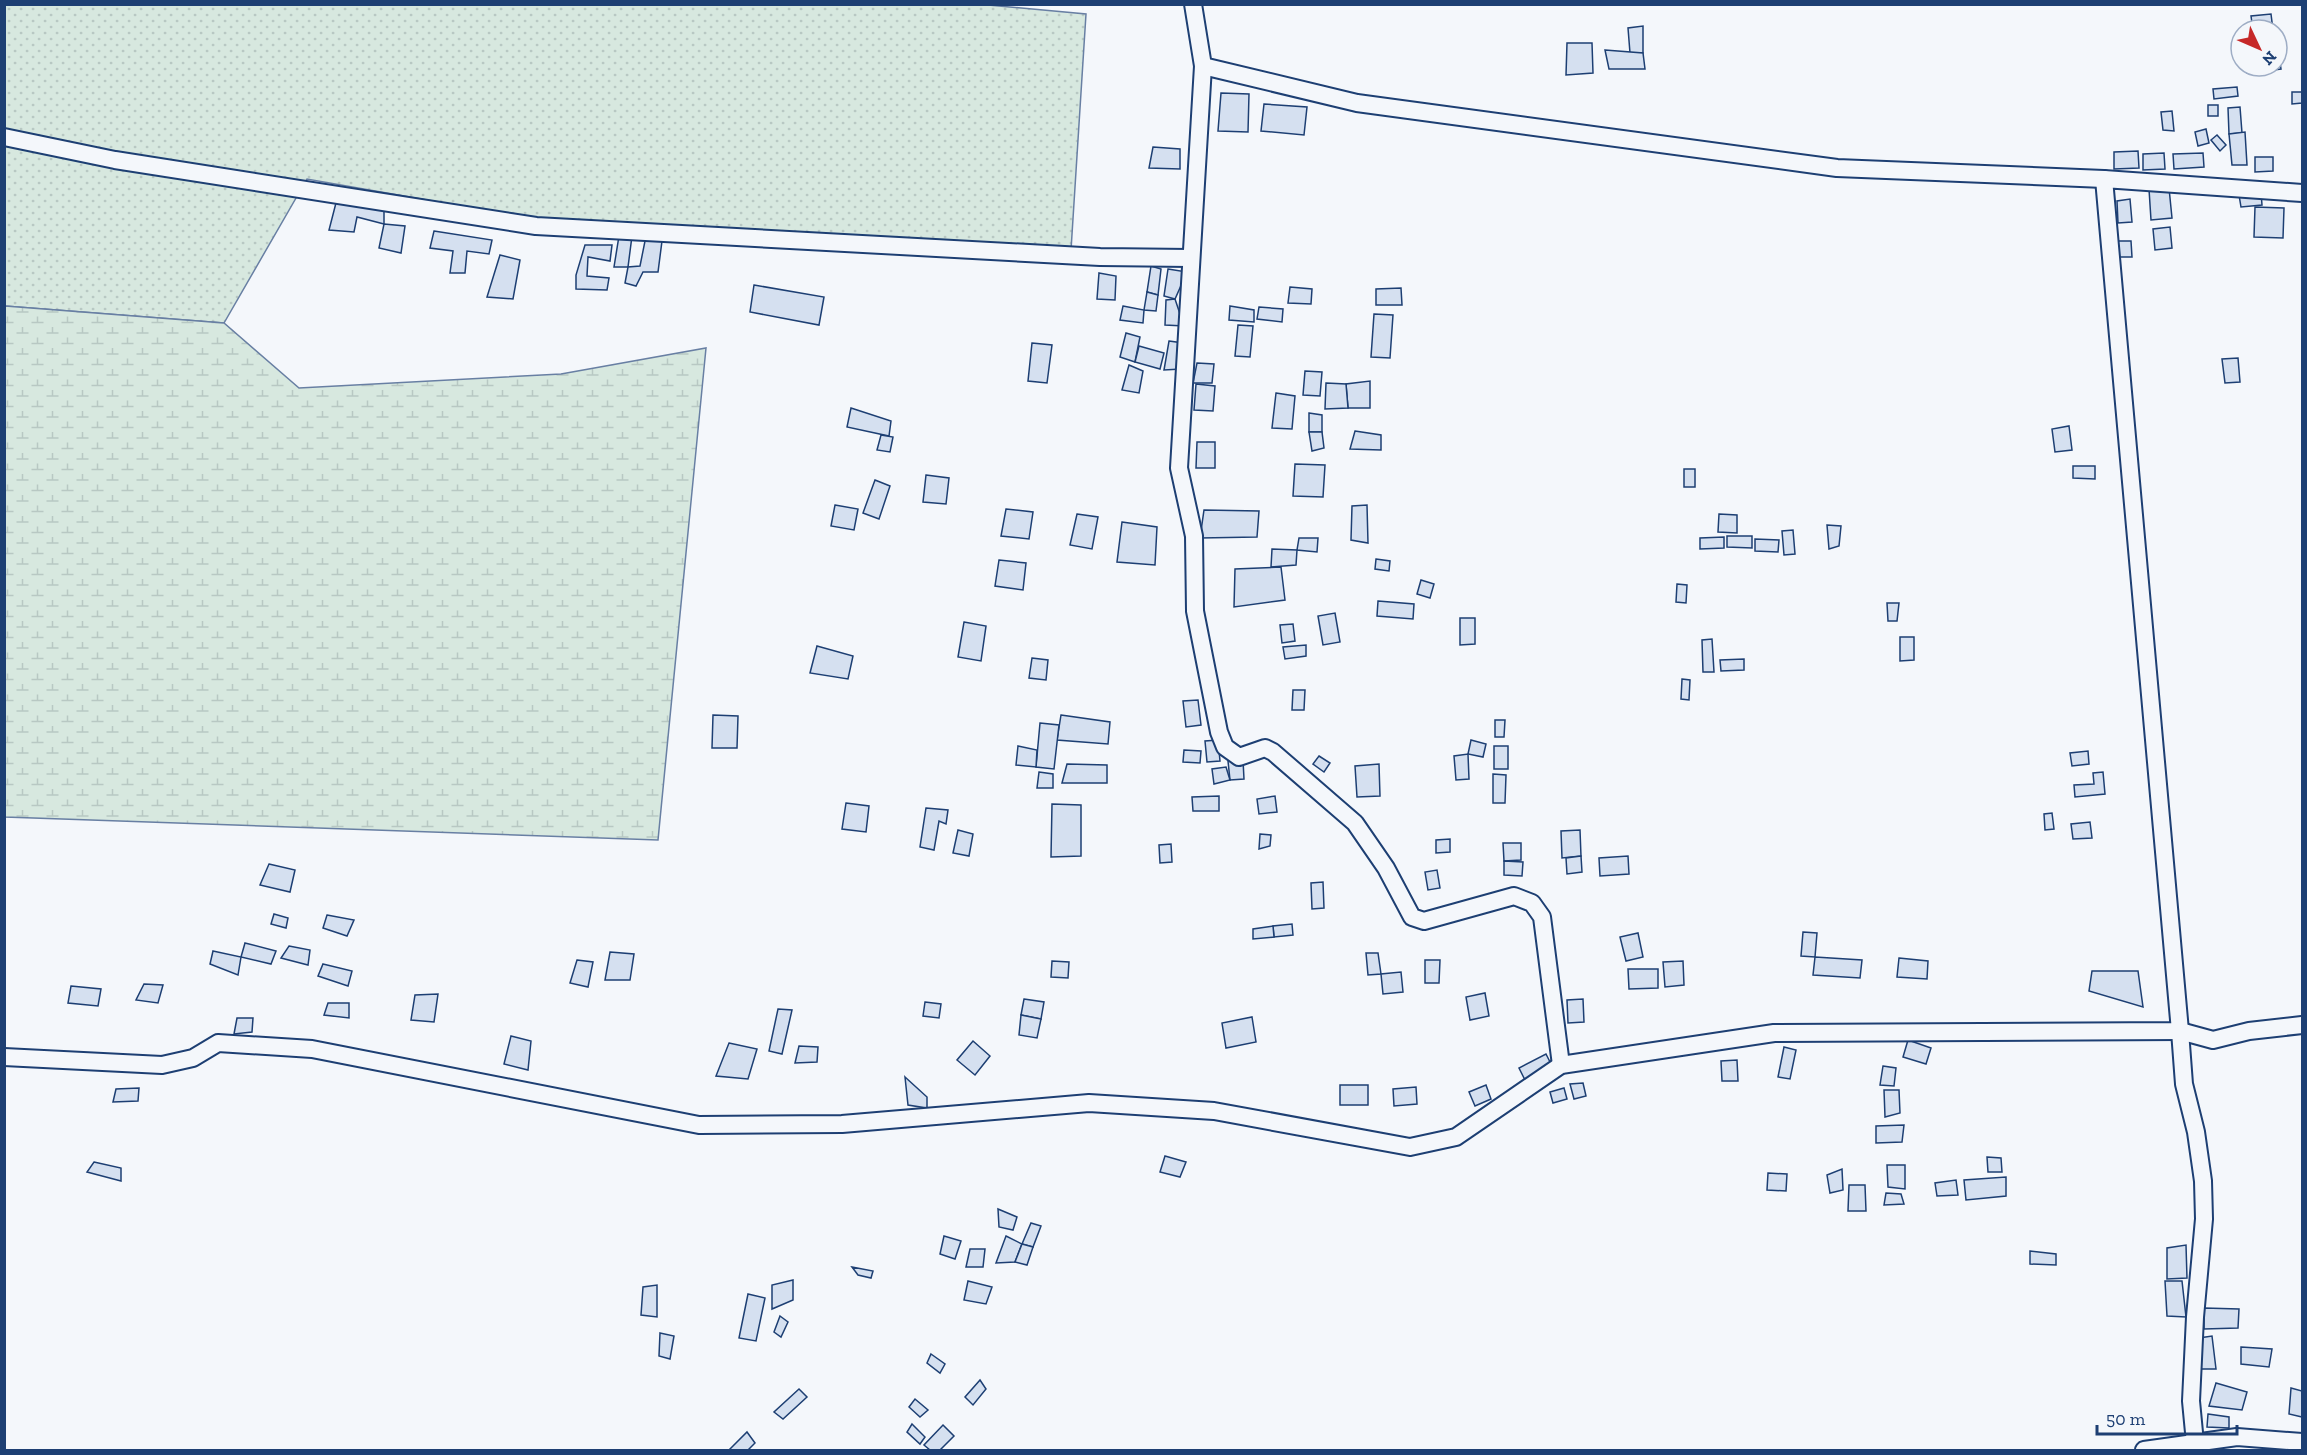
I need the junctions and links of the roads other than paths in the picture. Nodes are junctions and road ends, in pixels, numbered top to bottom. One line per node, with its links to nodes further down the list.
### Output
1 (1193, 4): 2 (street)
2 (1203, 66): 4 (street); 6 (street)
3 (4, 137): 6 (street)
4 (2104, 179): 5 (street); 8 (street)
5 (2302, 193)
6 (1190, 258): 10 (street)
7 (2302, 1025): 8 (street)
8 (2180, 1031): 10 (street); 12 (street)
9 (4, 1057): 10 (street)
10 (1561, 1065)
11 (2302, 1442): 12 (street)
12 (2195, 1447): 13 (street)
13 (2144, 1450)

